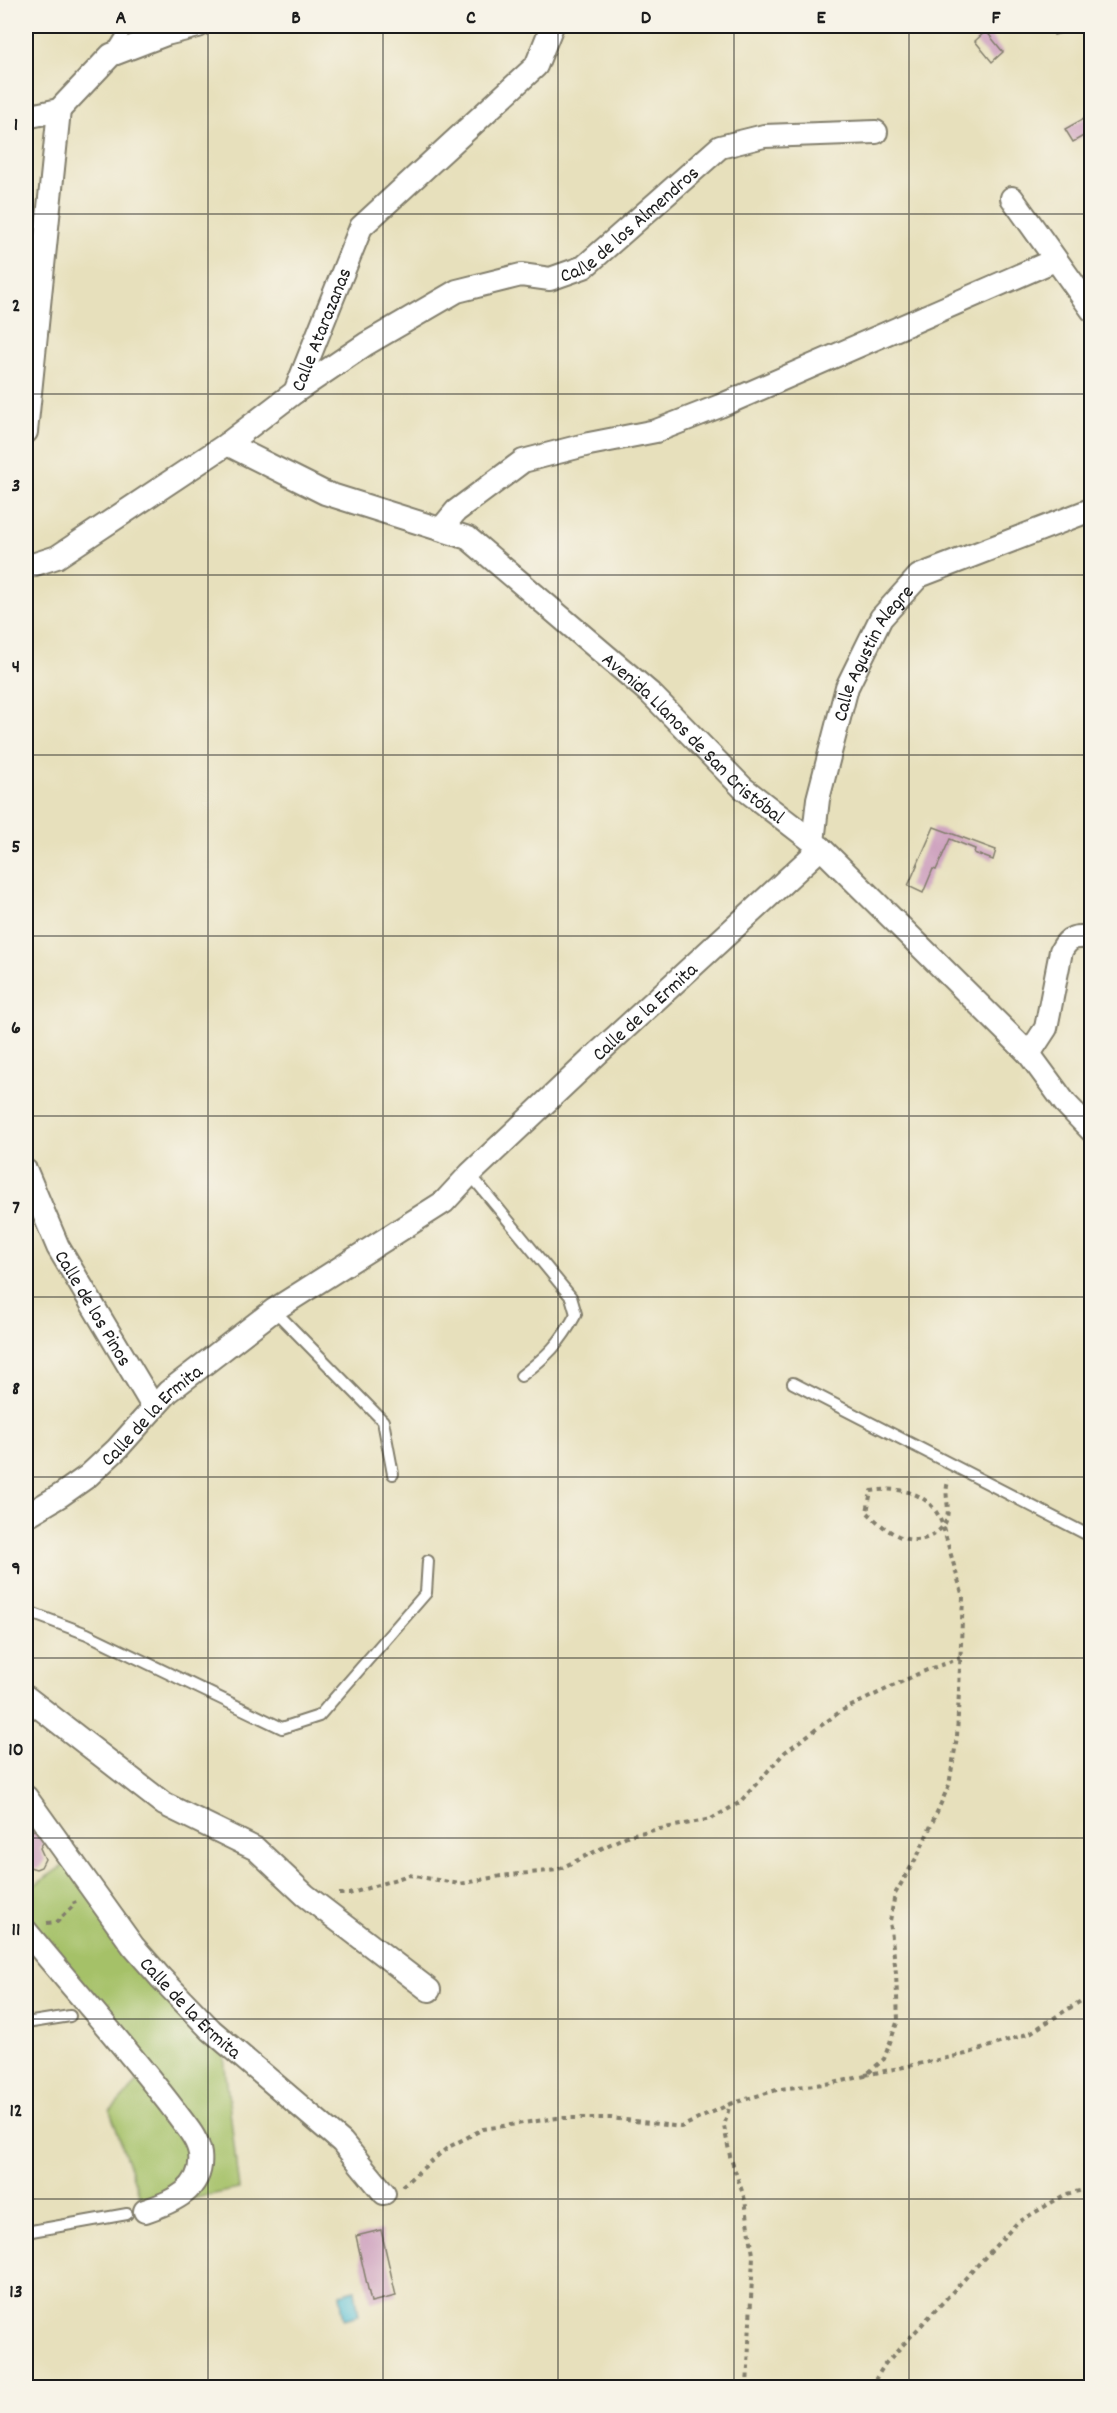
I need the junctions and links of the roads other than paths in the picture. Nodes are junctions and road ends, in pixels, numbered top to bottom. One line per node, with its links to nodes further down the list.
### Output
1 (128, 26): 4 (lane)
2 (198, 26): 4 (street)
3 (552, 26): 11 (street, Calle Atarazanas)
4 (111, 55): 5 (street)
5 (59, 110): 6 (street); 12 (street)
6 (26, 117)
7 (876, 132): 11 (street, Calle de los Almendros)
8 (1012, 198): 9 (street)
9 (1055, 260): 10 (street); 15 (street)
10 (1092, 310)
11 (295, 392): 13 (street, Calle Atarazanas)
12 (26, 432)
13 (227, 444): 15 (street, Avenida Llanos de San Cristóbal); 16 (street, Calle Atarazanas)
14 (1089, 511): 17 (street, Calle Agustin Alegre)
15 (441, 529): 17 (street, Avenida Llanos de San Cristóbal)
16 (26, 567)
17 (817, 845): 19 (street, Avenida Llanos de San Cristóbal); 22 (street, Calle de la Ermita)
18 (1092, 937): 19 (street)
19 (1029, 1054): 20 (street, Avenida Llanos de San Cristóbal)
20 (1092, 1131)
21 (26, 1171): 26 (street, Calle de los Pinos)
22 (470, 1174): 23 (street, Calle de la Ermita); 24 (lane)
23 (274, 1310): 26 (street, Calle de la Ermita); 27 (lane)
24 (520, 1376)
25 (793, 1383): 29 (lane)
26 (154, 1408): 28 (street, Calle de la Ermita)
27 (393, 1474)
28 (26, 1516)
29 (1092, 1537)
30 (428, 1561): 31 (lane)
31 (26, 1611)
32 (26, 1697): 35 (street)
33 (26, 1797): 38 (street, Calle de la Ermita)
34 (32, 1928): 39 (street)
35 (429, 1990)
36 (70, 2016): 37 (lane)
37 (26, 2023)
38 (384, 2193)
39 (136, 2213): 40 (lane)
40 (26, 2232)

